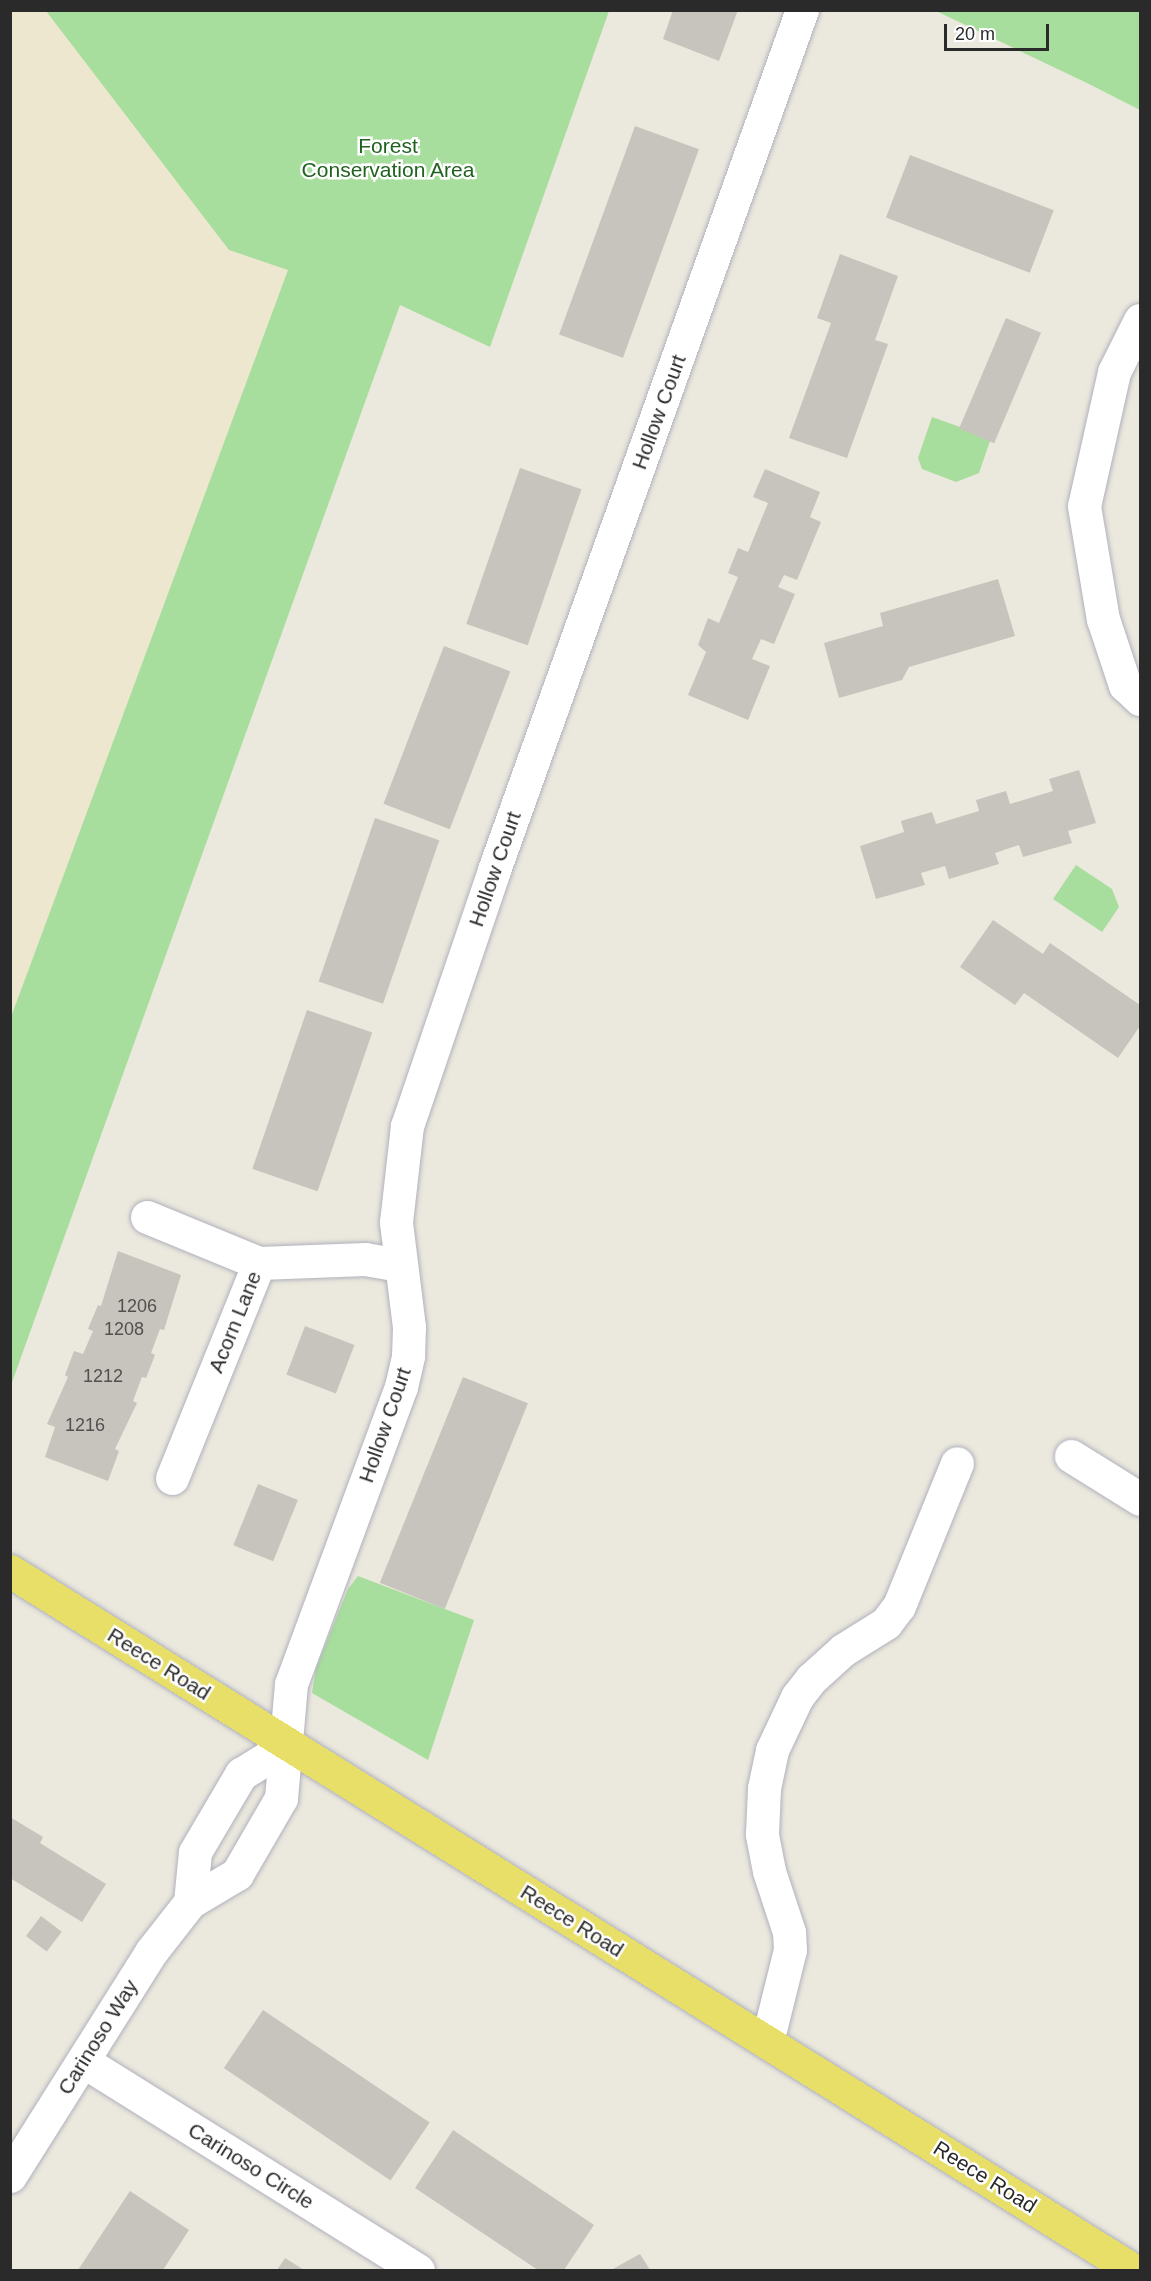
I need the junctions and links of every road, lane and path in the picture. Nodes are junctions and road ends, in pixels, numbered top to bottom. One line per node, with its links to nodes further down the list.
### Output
1 (802, 10): 6 (street, Hollow Court)
2 (1140, 320): 3 (street)
3 (1140, 699)
4 (147, 1217): 5 (street)
5 (259, 1263): 6 (street, Acorn Lane); 9 (street, Acorn Lane)
6 (399, 1265): 12 (street, Hollow Court)
7 (1071, 1456): 10 (street)
8 (957, 1463): 14 (street)
9 (172, 1478)
10 (1140, 1499)
11 (10, 1571): 12 (main road, Reece Road)
12 (288, 1745): 13 (street, Carinoso Way); 13 (street); 14 (main road, Reece Road)
13 (190, 1902): 15 (street, Carinoso Way)
14 (767, 2042): 18 (main road, Reece Road)
15 (83, 2061): 16 (street, Carinoso Way); 17 (street, Carinoso Circle)
16 (10, 2176)
17 (418, 2271)
18 (1133, 2271)

